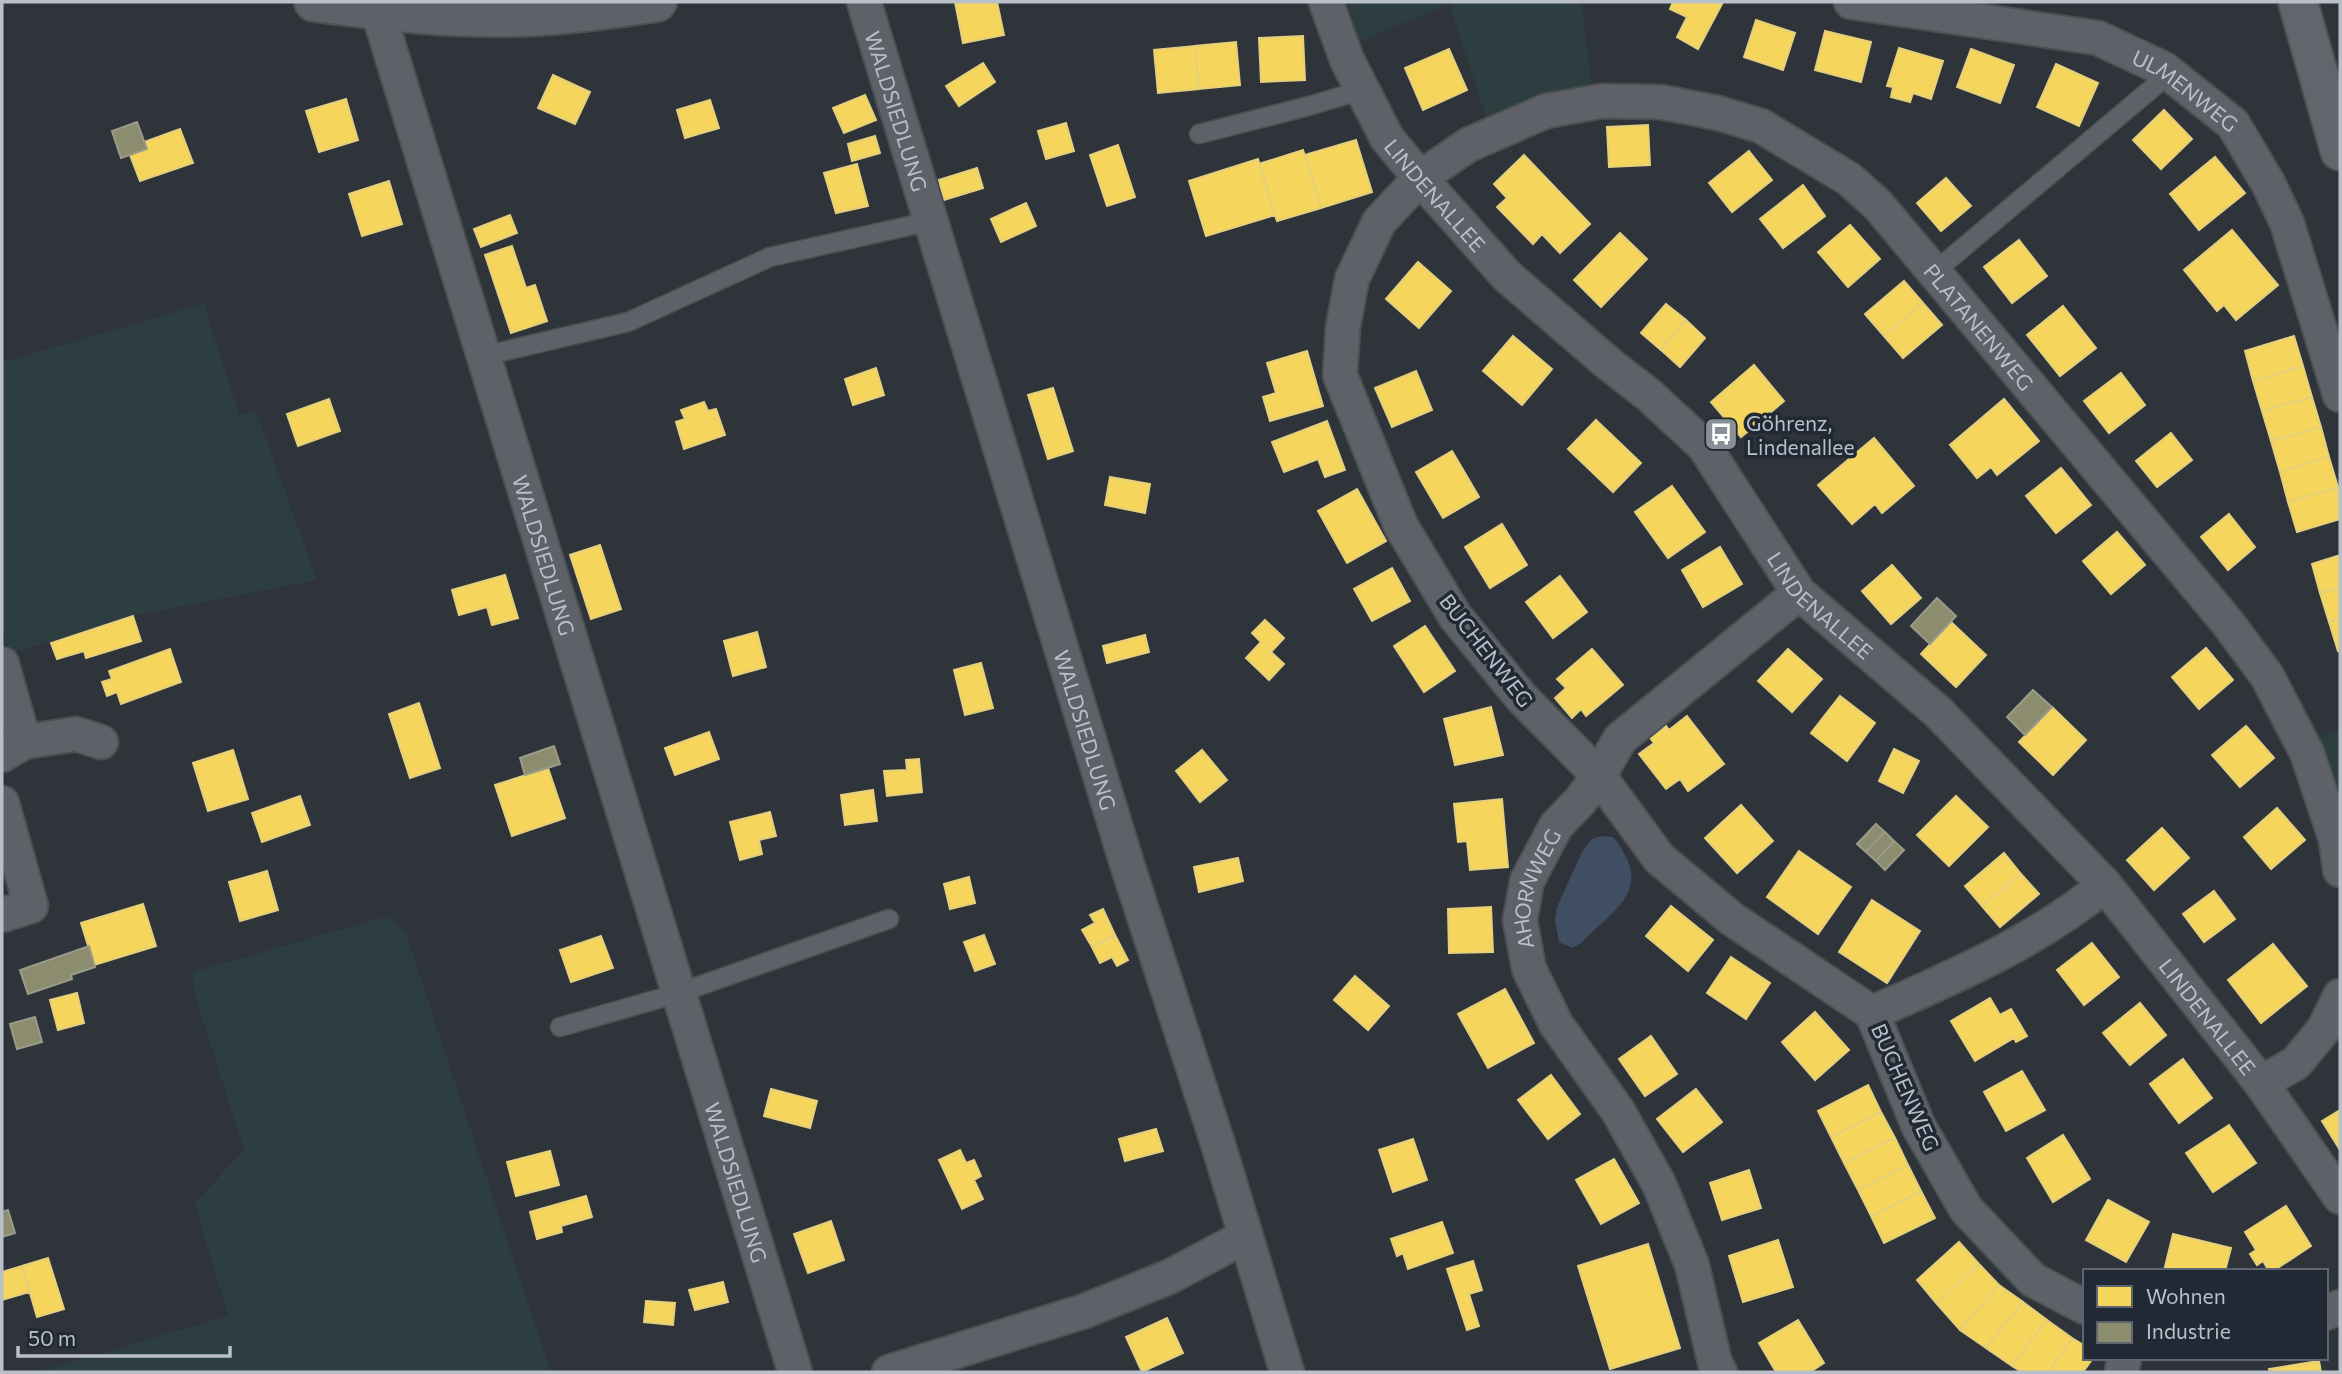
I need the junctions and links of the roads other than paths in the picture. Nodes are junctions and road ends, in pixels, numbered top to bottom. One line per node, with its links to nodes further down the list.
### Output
1 (314, 2): 7 (street)
2 (657, 2): 7 (street)
3 (864, 2): 13 (street, WALDSIEDLUNG)
4 (1326, 2): 9 (street, LINDENALLEE)
5 (1851, 2): 8 (street, ULMENWEG)
6 (2298, 2): 11 (main road)
7 (377, 11): 15 (street, WALDSIEDLUNG)
8 (2169, 74): 14 (lane); 16 (street, ULMENWEG)
9 (1362, 89): 10 (lane); 12 (street, LINDENALLEE)
10 (1199, 134)
11 (2340, 151)
12 (1420, 178): 14 (street, PLATANENWEG); 17 (street, LINDENALLEE); 21 (street, BUCHENWEG)
13 (931, 221): 15 (lane, WALDSIEDLUNG); 33 (street, WALDSIEDLUNG)
14 (1933, 273): 23 (street, PLATANENWEG)
15 (483, 356): 27 (street, WALDSIEDLUNG)
16 (2340, 395)
17 (1799, 593): 21 (street, AHORNWEG); 24 (street, LINDENALLEE)
18 (2, 664): 20 (street)
19 (101, 742): 20 (street)
20 (13, 748)
21 (1599, 776): 29 (street, BUCHENWEG); 38 (street, AHORNWEG)
22 (2, 803): 25 (street)
23 (2340, 870)
24 (2105, 885): 29 (street, BUCHENWEG); 31 (street, LINDENALLEE)
25 (2, 915)
26 (889, 919): 27 (lane)
27 (679, 993): 30 (lane); 35 (street, WALDSIEDLUNG)
28 (2340, 996): 31 (street)
29 (1872, 1013): 34 (street, BUCHENWEG)
30 (560, 1027)
31 (2261, 1083): 32 (street, LINDENALLEE)
32 (2340, 1197)
33 (1246, 1236): 36 (street); 37 (street, WALDSIEDLUNG)
34 (2083, 1306)
35 (795, 1372)
36 (889, 1372)
37 (1287, 1372)
38 (1720, 1372)

